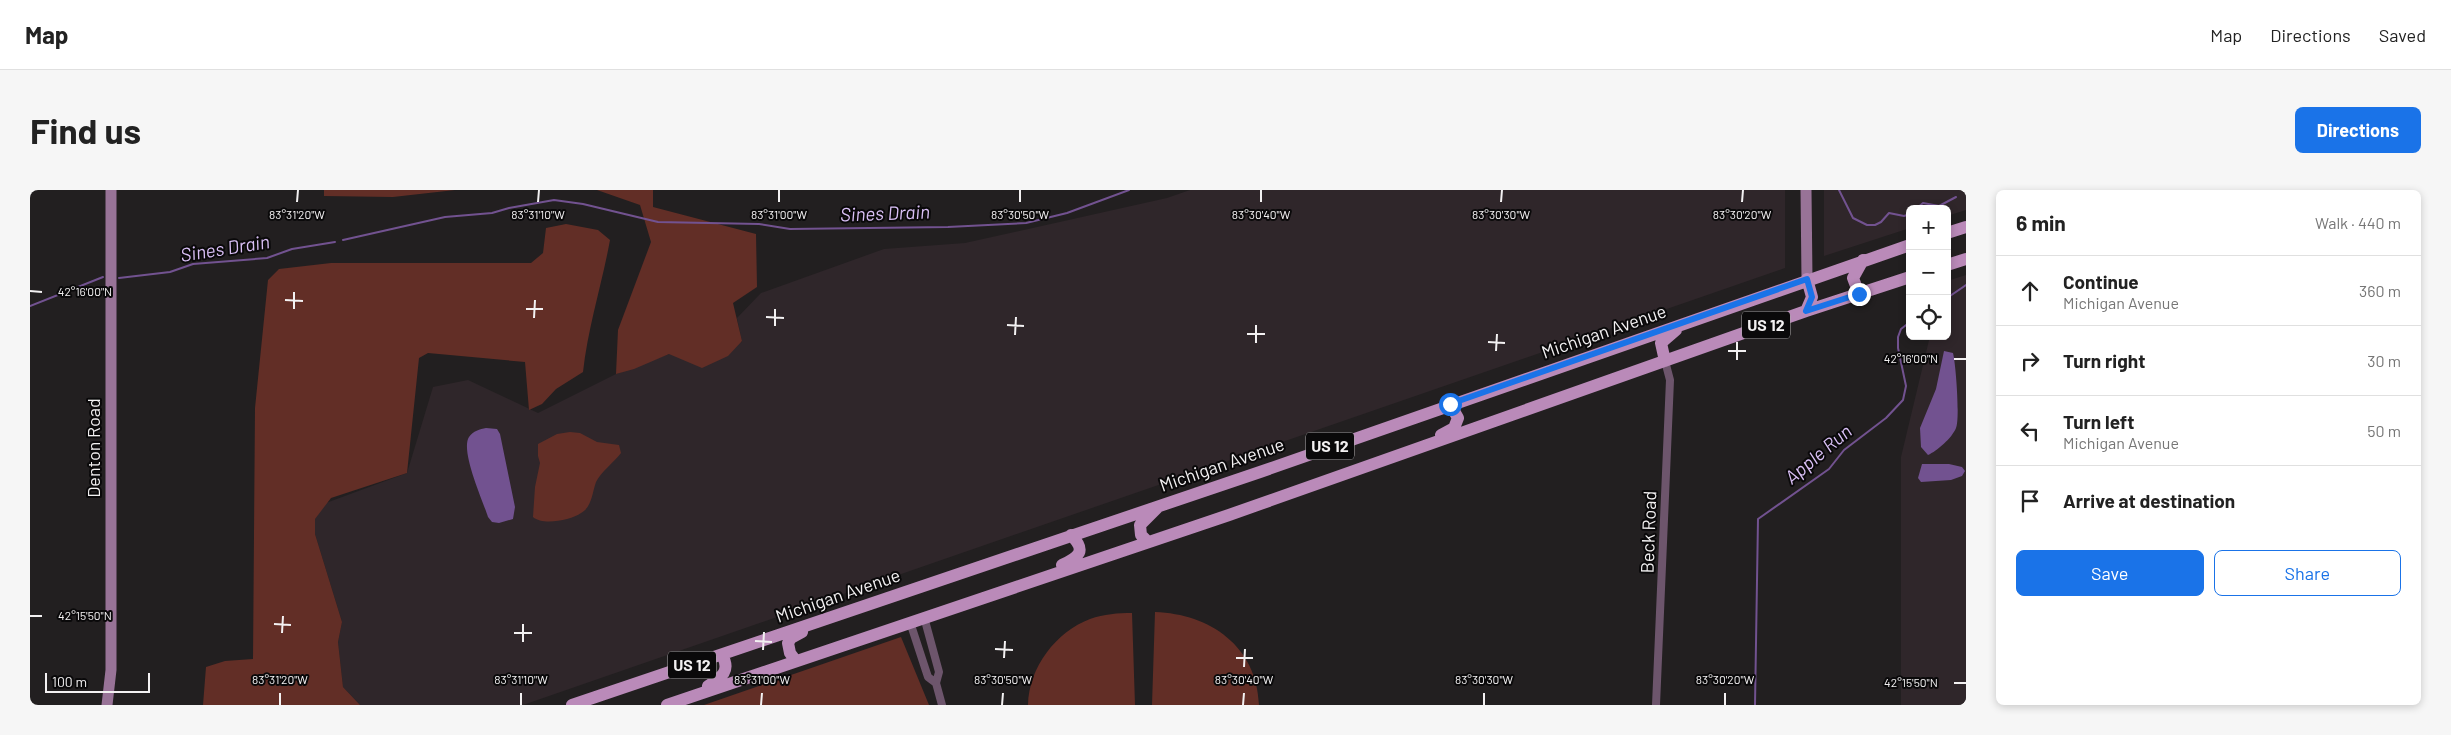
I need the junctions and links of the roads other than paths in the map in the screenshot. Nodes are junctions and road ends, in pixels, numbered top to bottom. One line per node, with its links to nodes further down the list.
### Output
1 (112, 190): 28 (street, Denton Road)
2 (1806, 190): 10 (street)
3 (1966, 227): 4 (main road)
4 (1951, 232)
5 (1906, 245): 7 (main road, Michigan Avenue / US 12)
6 (1966, 259): 8 (main road)
7 (1863, 260): 10 (main road, Michigan Avenue / US 12); 11 (main road)
8 (1951, 264)
9 (1906, 278): 11 (main road, US 12)
10 (1807, 279): 12 (main road); 13 (main road, Michigan Avenue / US 12)
11 (1859, 294): 12 (main road, US 12)
12 (1806, 311): 14 (main road, US 12)
13 (1691, 320): 14 (main road); 15 (main road, Michigan Avenue / US 12)
14 (1665, 361): 16 (main road, US 12); 32 (street, Beck Road)
15 (1450, 404): 16 (main road); 17 (main road, Michigan Avenue / US 12)
16 (1422, 447): 19 (main road, US 12)
17 (1161, 505): 18 (main road, Michigan Avenue / US 12); 19 (main road)
18 (1071, 535): 20 (main road); 23 (main road, Michigan Avenue / US 12)
19 (1148, 542): 20 (main road, US 12)
20 (1026, 582): 21 (main road, US 12)
21 (924, 617): 22 (main road, US 12); 26 (street)
22 (910, 622): 25 (main road, US 12); 26 (street)
23 (811, 624): 24 (main road, Michigan Avenue / US 12); 25 (main road)
24 (722, 655): 27 (main road); 29 (main road, Michigan Avenue / US 12)
25 (796, 661): 27 (main road, US 12)
26 (936, 683): 31 (street)
27 (689, 697): 30 (main road, US 12)
28 (107, 705)
29 (572, 705)
30 (667, 705)
31 (942, 705)
32 (1656, 705)

